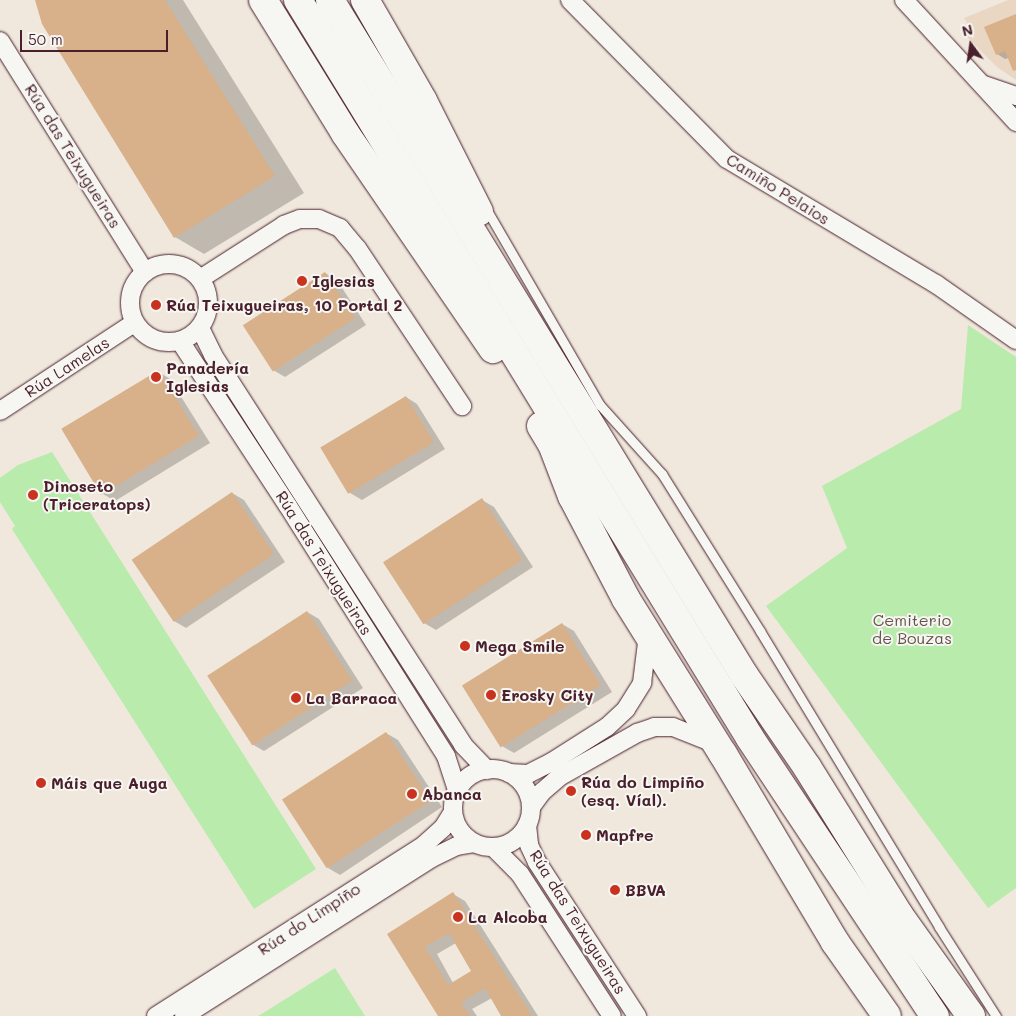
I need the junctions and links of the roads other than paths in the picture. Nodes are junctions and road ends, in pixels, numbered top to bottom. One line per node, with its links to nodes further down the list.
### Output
1 (263, 0): 12 (highway)
2 (298, 0): 16 (highway)
3 (330, 0): 17 (highway)
4 (365, 0): 10 (highway)
5 (570, 0): 19 (street, Camiño Pelaios)
6 (904, 0): 8 (street)
7 (0, 41): 13 (street, Rúa das Teixugueiras)
8 (982, 84): 9 (street); 11 (street)
9 (1016, 96)
10 (423, 101): 17 (highway); 44 (lane)
11 (1016, 122)
12 (436, 266): 16 (highway); 23 (highway)
13 (145, 272): 14 (street); 15 (street)
14 (200, 279): 18 (street); 21 (street)
15 (134, 323): 20 (street); 22 (street, Rúa Lamelas)
16 (498, 324): 25 (highway)
17 (530, 325): 24 (highway)
18 (200, 328): 20 (street); 27 (street, Rúa das Teixugueiras)
19 (1016, 340)
20 (180, 342): 29 (street, Rúa das Teixugueiras)
21 (462, 406)
22 (0, 411)
23 (648, 635): 26 (highway); 28 (street)
24 (744, 675): 42 (highway); 43 (highway)
25 (750, 738): 40 (highway); 41 (highway)
26 (717, 744): 30 (street); 39 (highway)
27 (487, 770): 28 (street); 29 (street)
28 (509, 773): 30 (street)
29 (457, 790): 31 (street, Rúa das Teixugueiras)
30 (530, 807): 32 (street, Rúa das Teixugueiras)
31 (453, 812): 33 (street); 35 (street, Rúa do Limpiño)
32 (527, 825): 34 (street, Rúa das Teixugueiras); 38 (street, Rúa das Teixugueiras)
33 (474, 843): 34 (street); 36 (street, Rúa do Limpiño)
34 (493, 847): 37 (street, Rúa das Teixugueiras)
35 (156, 1016)
36 (184, 1016)
37 (612, 1016)
38 (637, 1016)
39 (887, 1016)
40 (917, 1016)
41 (934, 1016)
42 (953, 1016)
43 (971, 1016)
44 (996, 1016)

